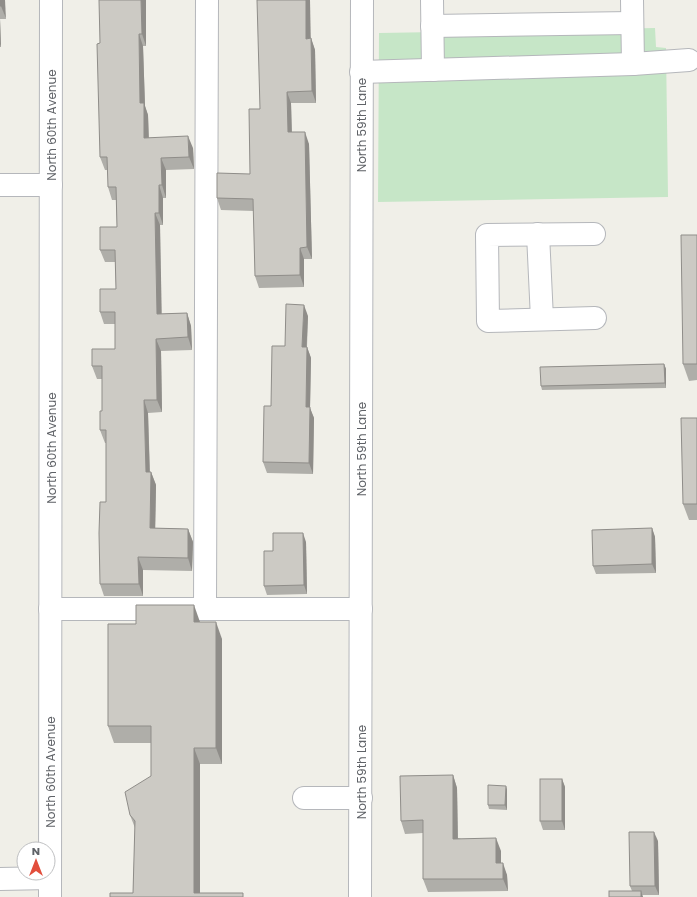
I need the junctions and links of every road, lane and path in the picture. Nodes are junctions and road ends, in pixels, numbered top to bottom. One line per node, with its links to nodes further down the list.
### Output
1 (51, 0): 13 (street, North 60th Avenue)
2 (207, 0): 19 (street)
3 (362, 0): 11 (street, North 59th Lane)
4 (432, 0): 7 (street)
5 (632, 0): 6 (street)
6 (632, 23): 7 (street); 9 (street)
7 (432, 26): 10 (street)
8 (690, 60): 9 (street)
9 (633, 64): 10 (street)
10 (433, 70): 11 (street)
11 (362, 72): 20 (street, North 59th Lane)
12 (0, 185): 13 (street)
13 (51, 185): 18 (street, North 60th Avenue)
14 (538, 234): 15 (street); 17 (street); 17 (street)
15 (594, 234)
16 (595, 318): 17 (street)
17 (542, 319)
18 (50, 609): 19 (street); 24 (street, North 60th Avenue)
19 (205, 609): 20 (street)
20 (361, 609): 22 (street, North 59th Lane)
21 (304, 798): 22 (street)
22 (361, 798): 25 (street, North 59th Lane)
23 (0, 879): 24 (street)
24 (50, 888)
25 (360, 897)

